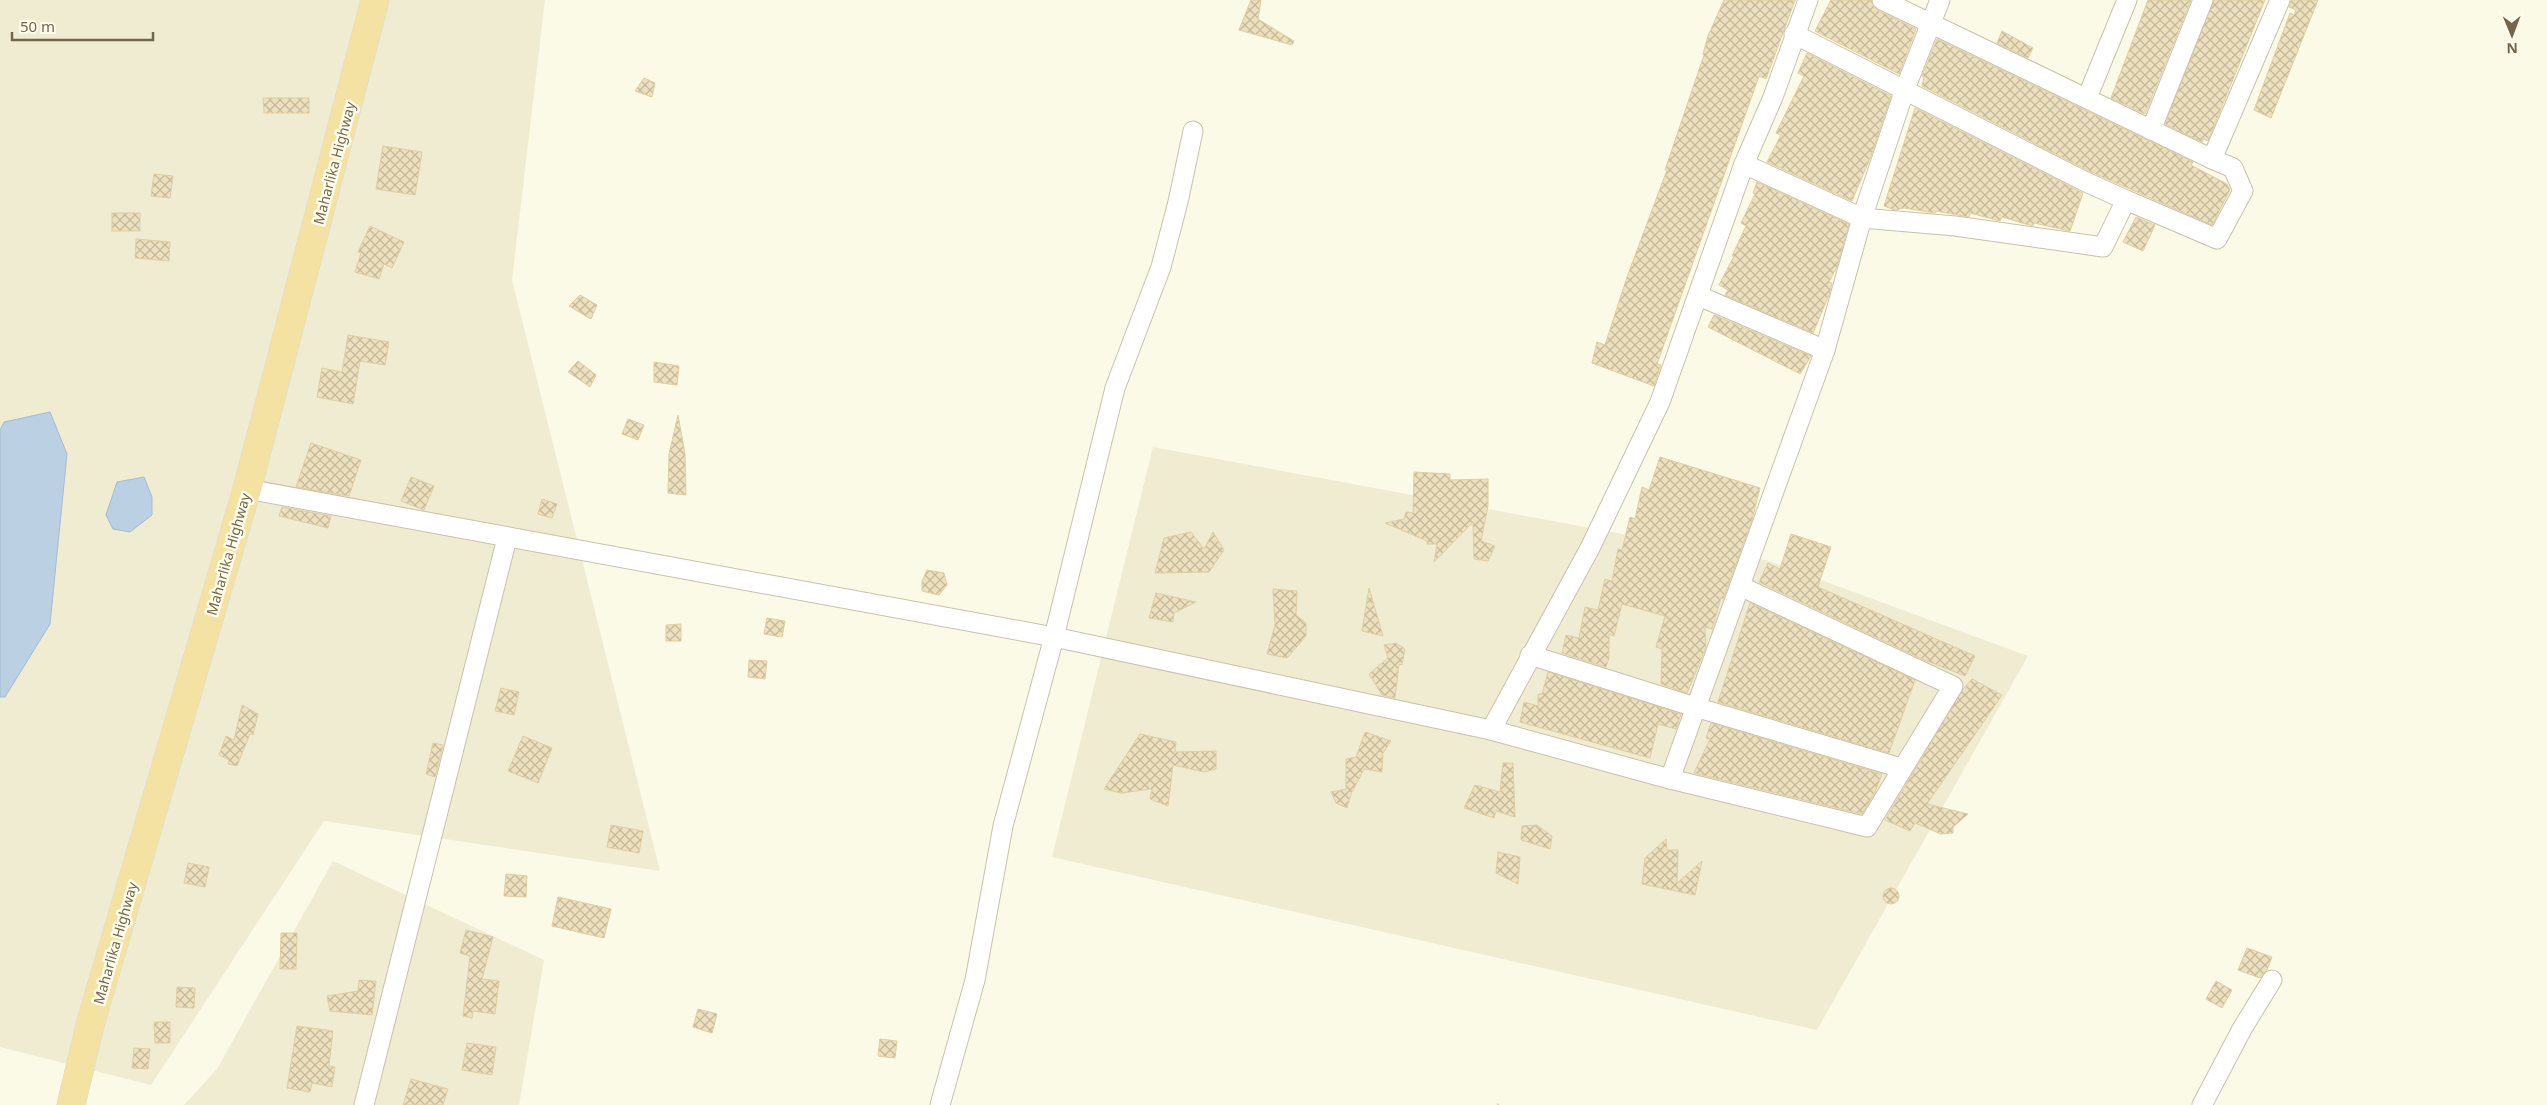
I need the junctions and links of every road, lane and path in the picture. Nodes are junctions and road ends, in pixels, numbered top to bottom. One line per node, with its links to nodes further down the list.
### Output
1 (375, 0): 20 (highway, Maharlika Highway)
2 (1808, 0): 9 (street)
3 (1882, 0): 8 (street)
4 (1940, 0): 8 (street)
5 (2127, 0): 11 (street)
6 (2203, 0): 12 (street)
7 (2280, 0): 14 (street)
8 (1930, 21): 10 (street); 11 (street)
9 (1794, 34): 10 (street); 15 (street)
10 (1905, 89): 16 (street); 17 (street)
11 (2087, 98): 12 (street)
12 (2151, 130): 14 (street)
13 (1193, 131): 23 (street)
14 (2212, 159): 16 (street)
15 (1744, 164): 17 (street); 18 (street)
16 (2126, 200): 17 (street)
17 (1862, 218): 19 (street)
18 (1699, 296): 19 (street); 24 (street)
19 (1825, 350): 22 (street)
20 (247, 489): 21 (street); 30 (highway, Maharlika Highway)
21 (507, 538): 23 (street); 31 (street)
22 (1740, 586): 25 (street); 27 (street)
23 (1054, 637): 26 (street); 32 (street)
24 (1530, 655): 25 (street); 26 (street)
25 (1694, 707): 27 (street); 28 (street)
26 (1491, 730): 28 (street)
27 (1902, 768): 28 (street)
28 (1670, 779)
29 (2272, 980): 33 (street)
30 (71, 1105)
31 (364, 1105)
32 (940, 1105)
33 (2202, 1105)

